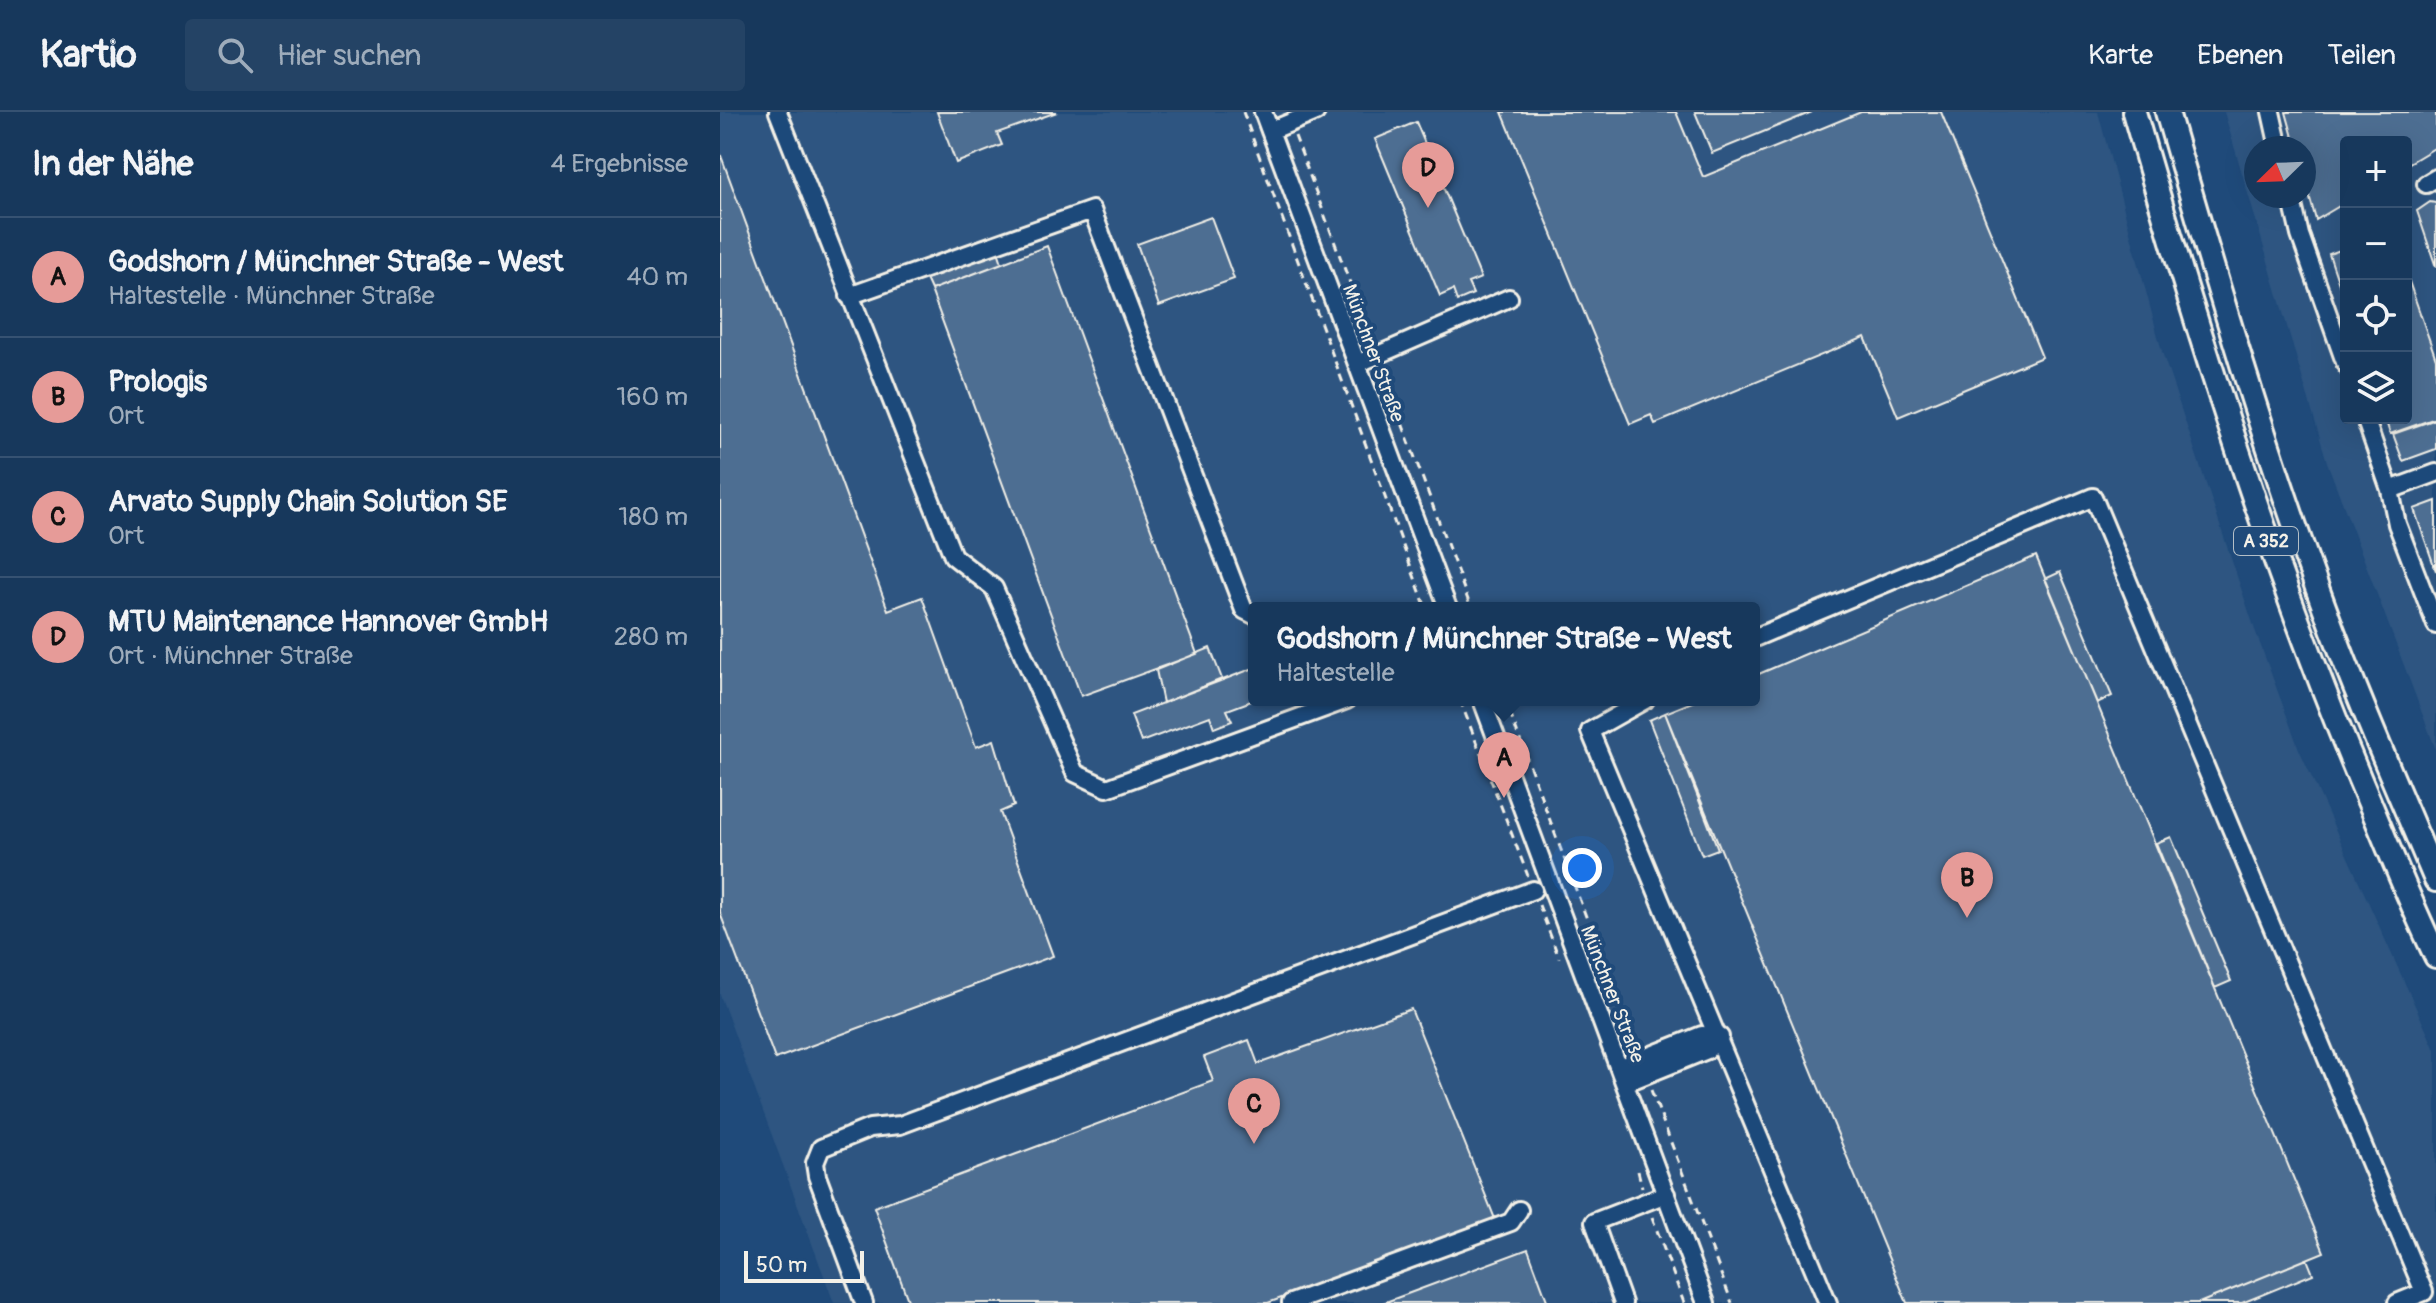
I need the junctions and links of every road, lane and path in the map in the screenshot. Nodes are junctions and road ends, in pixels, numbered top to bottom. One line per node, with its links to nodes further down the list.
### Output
1 (778, 112): 11 (street)
2 (1243, 112): 18 (path)
3 (1263, 112): 8 (street, Münchner Straße)
4 (1316, 112): 8 (street)
5 (2134, 112): 30 (highway, A 352)
6 (2167, 112): 28 (highway, A 352)
7 (2271, 112): 9 (street)
8 (1270, 131): 14 (street, Münchner Straße)
9 (2276, 136)
10 (2294, 208): 13 (street)
11 (849, 296): 20 (street); 23 (street)
12 (1509, 298): 14 (street)
13 (2341, 352)
14 (1357, 364): 19 (street, Münchner Straße)
15 (2367, 424): 17 (street)
16 (2436, 473): 17 (street)
17 (2390, 490): 21 (street)
18 (1424, 602)
19 (1446, 602)
20 (1248, 612)
21 (2436, 625)
22 (1760, 636): 46 (street)
23 (1331, 706)
24 (1462, 706): 29 (path)
25 (1484, 706): 34 (street, Münchner Straße)
26 (1507, 706): 33 (path)
27 (1634, 706): 32 (street)
28 (2436, 880)
29 (1533, 890): 31 (path); 39 (street)
30 (2436, 956)
31 (1560, 961)
32 (1720, 1037): 33 (street); 45 (street)
33 (1643, 1068): 34 (street); 44 (path)
34 (1622, 1076): 36 (street, Münchner Straße)
35 (1635, 1159): 37 (path)
36 (1666, 1194): 37 (street); 43 (street, Münchner Straße)
37 (1646, 1202): 41 (street); 42 (path)
38 (1519, 1210): 40 (street)
39 (864, 1303)
40 (1291, 1303)
41 (1623, 1303)
42 (1684, 1303)
43 (1706, 1303)
44 (1732, 1303)
45 (1828, 1303)
46 (2397, 1303)

